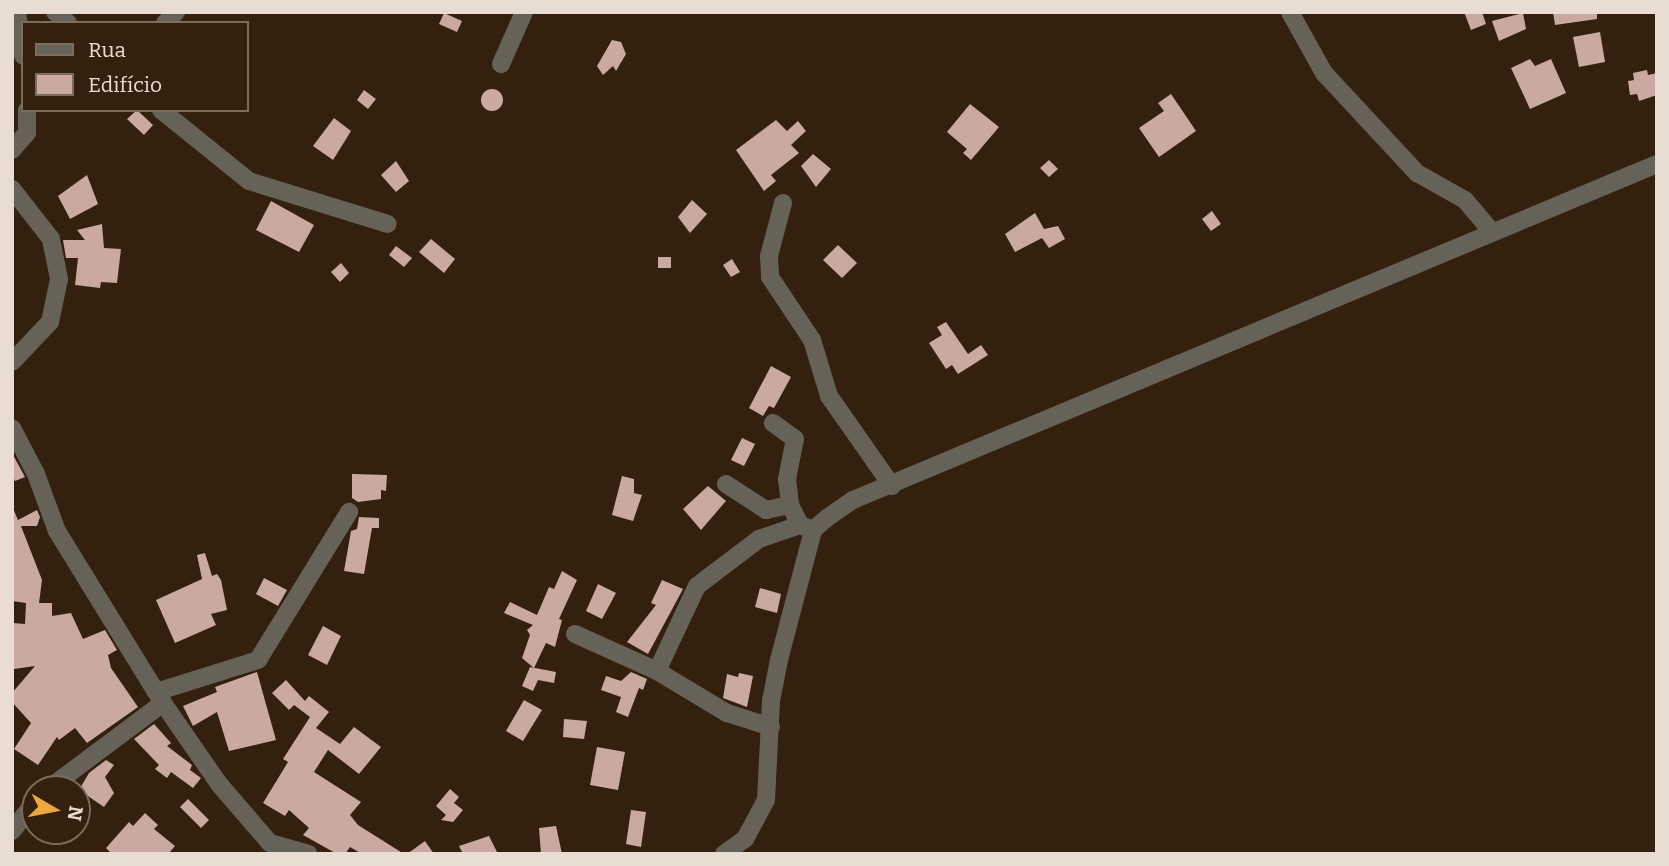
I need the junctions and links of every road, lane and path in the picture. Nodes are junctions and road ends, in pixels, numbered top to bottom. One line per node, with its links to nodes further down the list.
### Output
1 (17, 12): 4 (street)
2 (524, 12): 5 (street)
3 (1290, 12): 13 (street)
4 (21, 41)
5 (501, 64)
6 (27, 112): 8 (street)
7 (163, 112): 12 (street)
8 (12, 149)
9 (1657, 164): 13 (street)
10 (12, 189): 14 (street)
11 (783, 203): 18 (street)
12 (388, 224)
13 (1492, 232): 18 (street)
14 (12, 362)
15 (773, 423): 19 (street)
16 (12, 428): 24 (street)
17 (726, 484): 19 (street)
18 (892, 486): 21 (street)
19 (790, 505): 21 (street)
20 (349, 512): 24 (street)
21 (806, 528): 23 (street); 25 (street)
22 (575, 634): 23 (street)
23 (657, 671): 25 (street)
24 (160, 698): 26 (street); 27 (street)
25 (771, 727): 29 (street)
26 (65, 775)
27 (266, 848): 28 (street)
28 (309, 854)
29 (724, 854)

